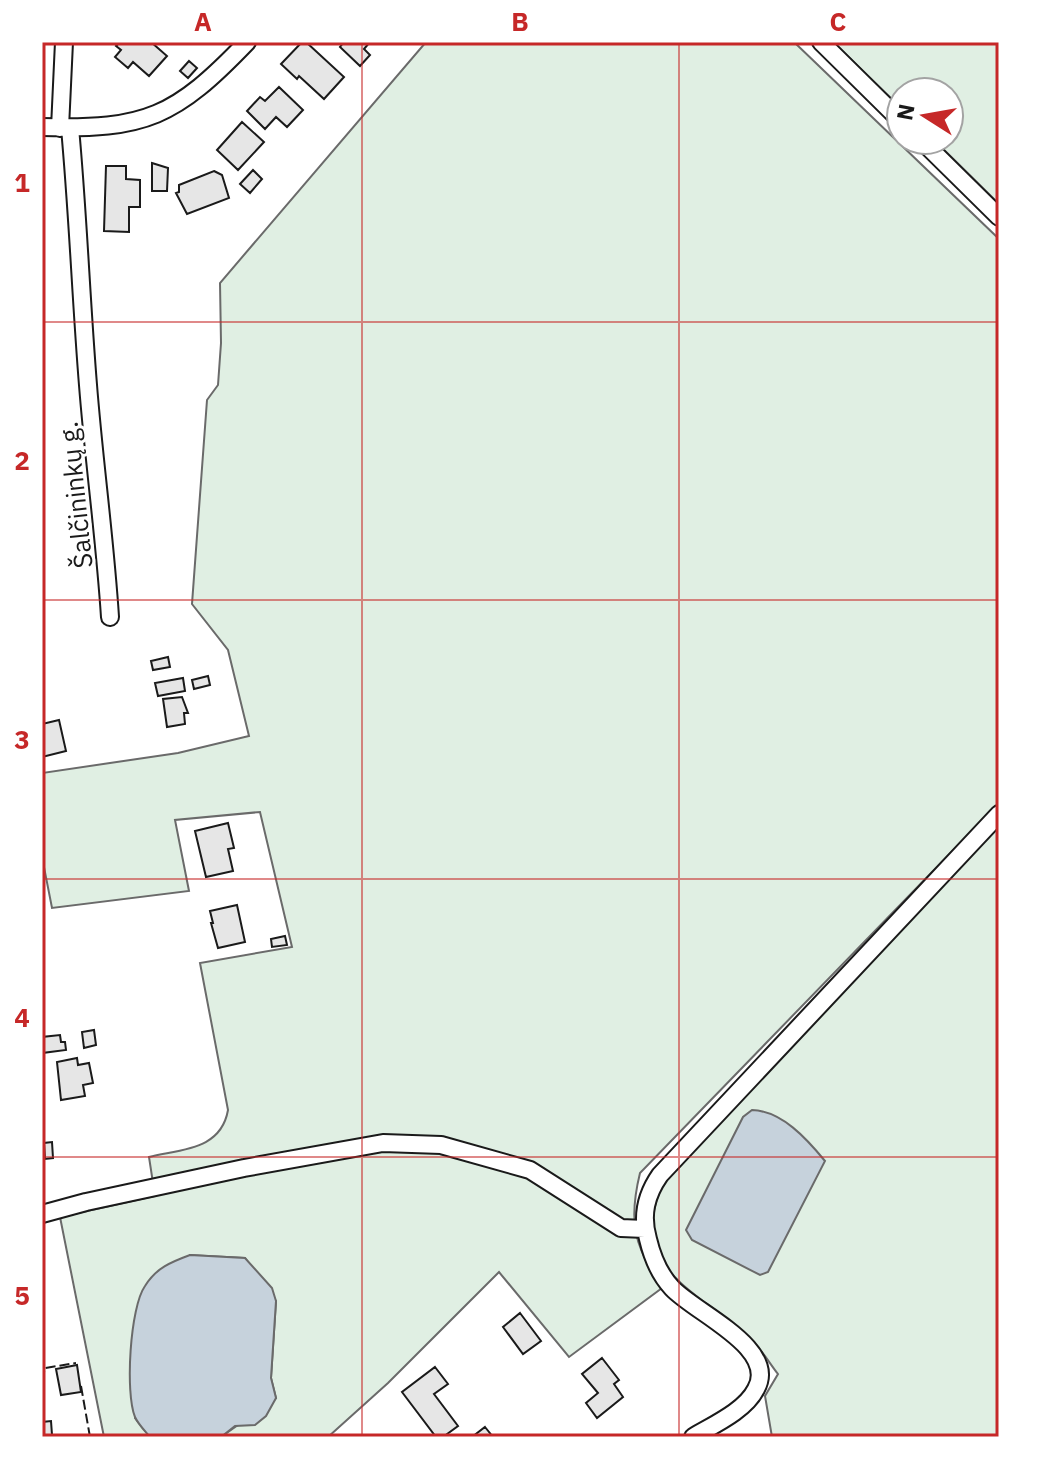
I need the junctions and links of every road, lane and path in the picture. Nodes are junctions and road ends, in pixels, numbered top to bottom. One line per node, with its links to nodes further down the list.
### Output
1 (64, 42): 6 (street, Šalčininkų g.)
2 (247, 42): 6 (street)
3 (821, 42): 4 (street)
4 (885, 105)
5 (42, 127): 6 (street)
6 (65, 128): 9 (street, Šalčininkų g.)
7 (937, 156): 8 (street)
8 (999, 217)
9 (110, 617)
10 (999, 814): 12 (street)
11 (42, 1214): 12 (street)
12 (645, 1229): 13 (street)
13 (693, 1437)

